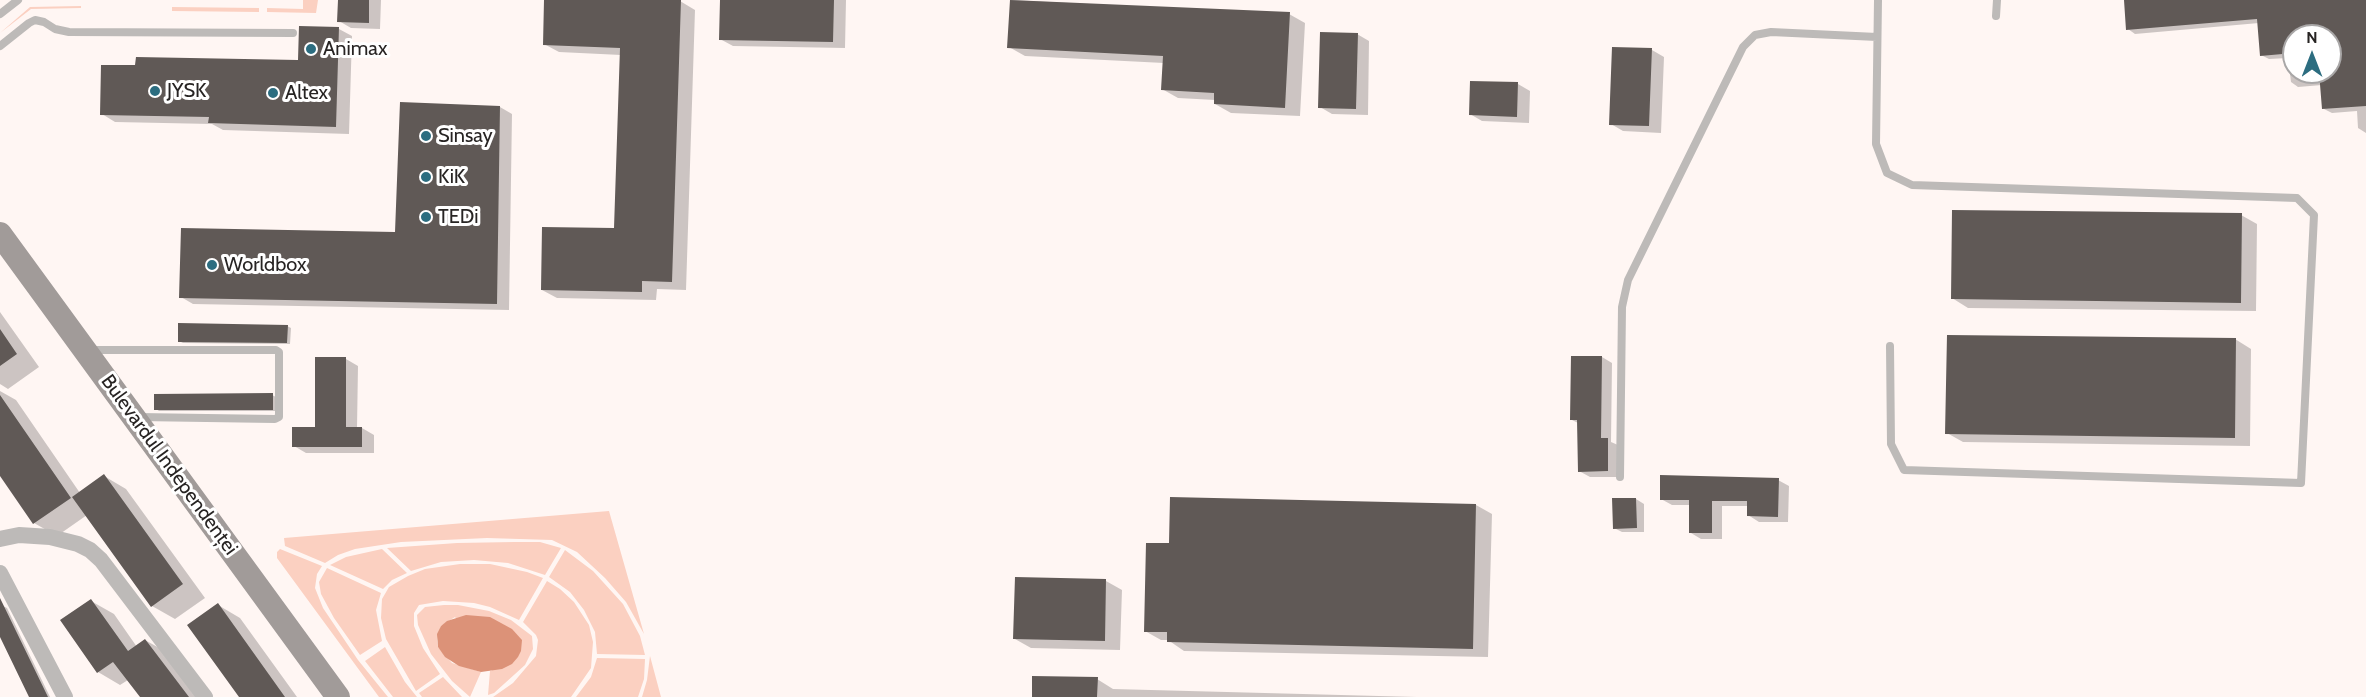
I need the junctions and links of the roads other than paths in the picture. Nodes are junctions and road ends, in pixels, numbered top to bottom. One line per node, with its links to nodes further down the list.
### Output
1 (18, 0): 4 (lane)
2 (1878, 0): 7 (lane)
3 (1997, 0): 5 (lane)
4 (0, 14)
5 (1996, 16)
6 (293, 33): 8 (lane)
7 (1877, 37): 10 (lane); 13 (lane)
8 (0, 46)
9 (0, 234): 11 (main road, Bulevardul Independenței)
10 (1890, 346)
11 (84, 350): 12 (main road, Bulevardul Independenței); 12 (lane)
12 (135, 417): 18 (main road, Bulevardul Independenței)
13 (1620, 477)
14 (0, 539): 17 (street)
15 (0, 573): 16 (street)
16 (64, 697)
17 (205, 697)
18 (338, 697)

